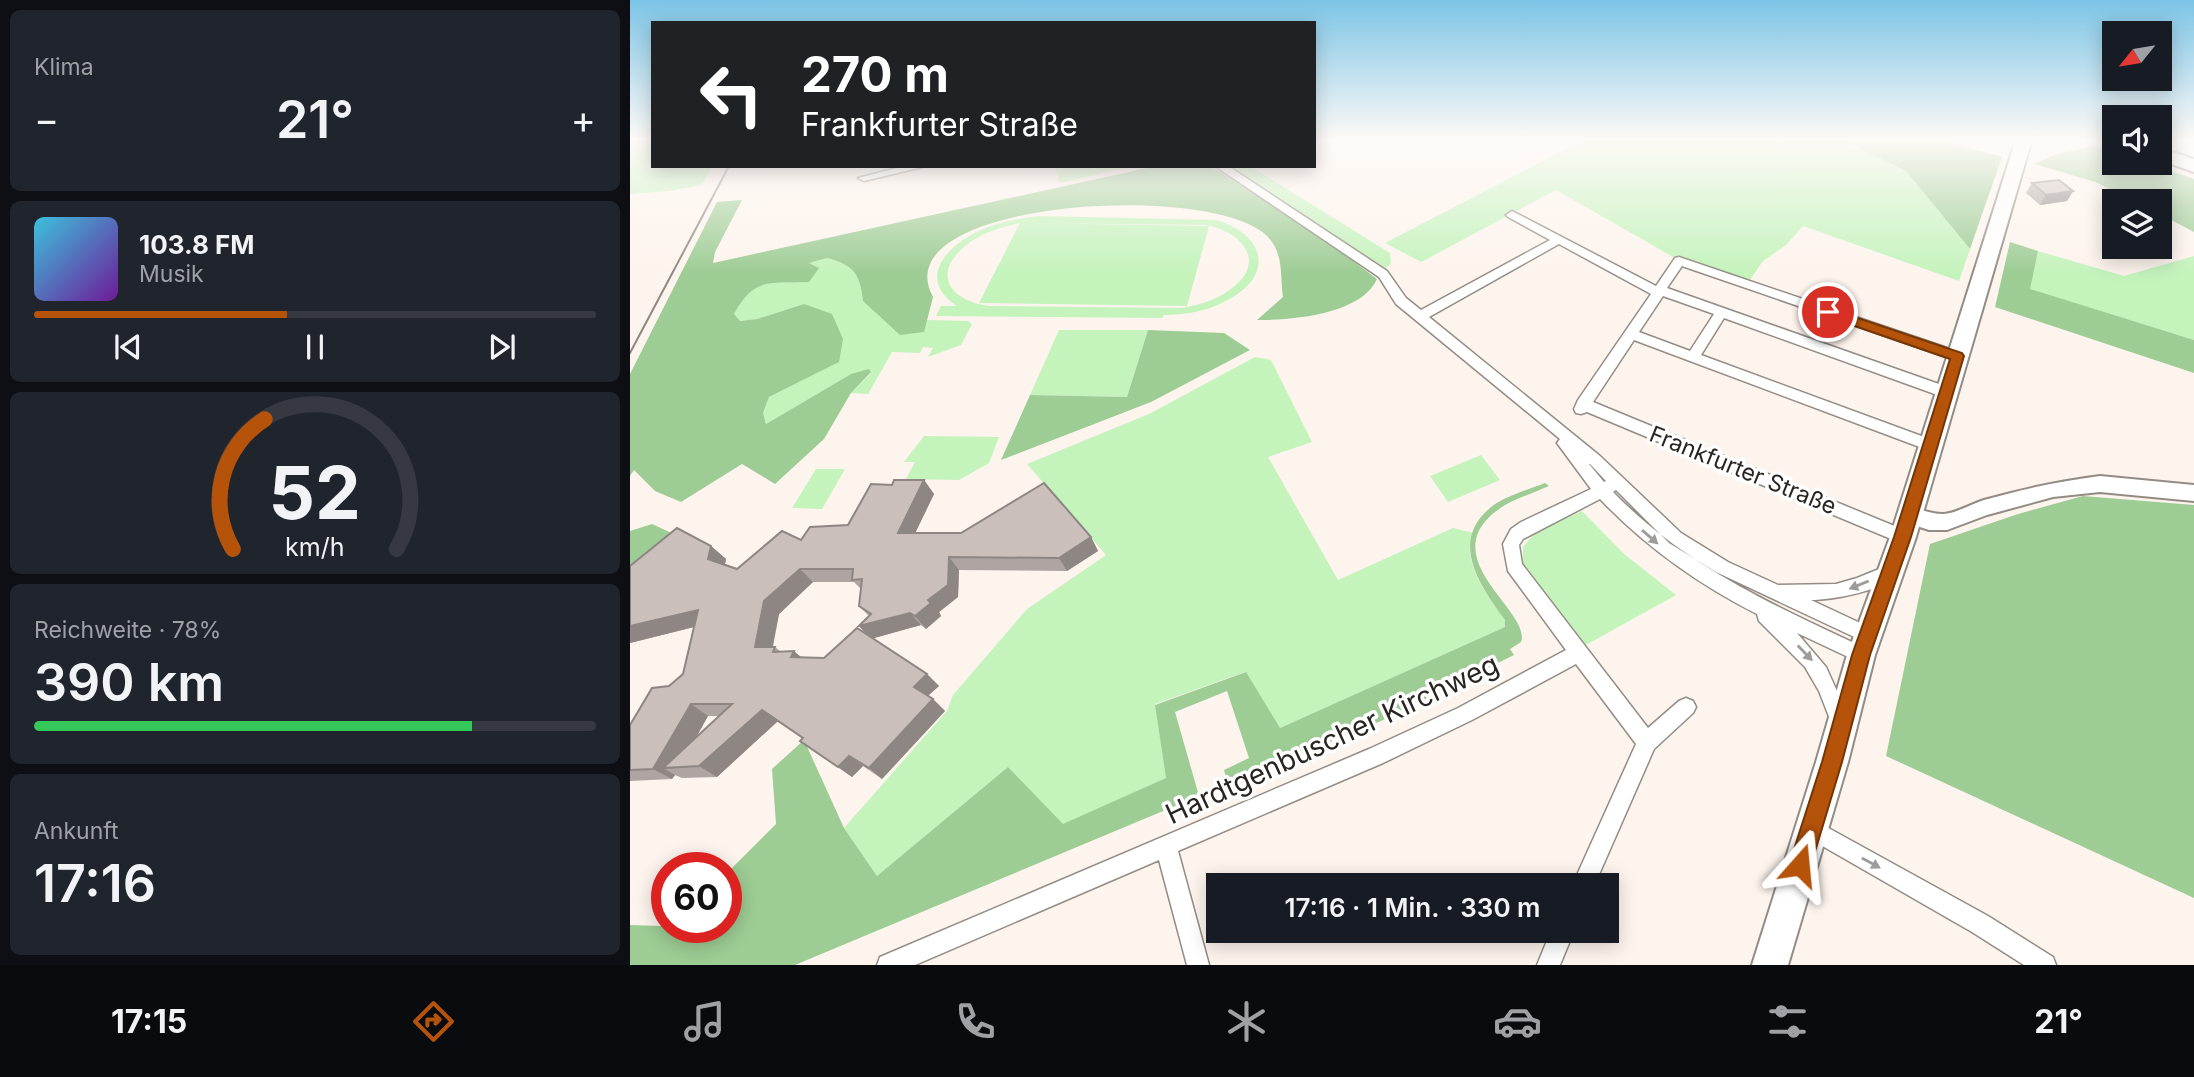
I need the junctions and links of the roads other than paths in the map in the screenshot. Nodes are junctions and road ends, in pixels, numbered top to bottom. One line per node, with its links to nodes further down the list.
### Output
1 (1247, 184): 7 (street)
2 (2011, 184): 9 (main road)
3 (1512, 215): 4 (street)
4 (1556, 241): 5 (street); 7 (street)
5 (1658, 291): 6 (street); 8 (street); 9 (street)
6 (1721, 313): 10 (street); 11 (street)
7 (1421, 316): 13 (street)
8 (1629, 333): 10 (street); 16 (street, Frankfurter Straße)
9 (1957, 356): 11 (main road)
10 (1693, 357): 12 (street)
11 (1948, 393): 12 (main road)
12 (1930, 445): 15 (main road)
13 (1608, 487): 18 (street); 19 (street, one-way to 19); 21 (street)
14 (2194, 493): 15 (street)
15 (1909, 515): 16 (main road)
16 (1903, 537): 17 (main road)
17 (1889, 572): 18 (street, one-way to 18); 20 (main road)
18 (1772, 592): 20 (street)
19 (1755, 607): 20 (street); 23 (street, one-way to 23)
20 (1864, 645): 23 (main road)
21 (1579, 653): 24 (street); 26 (street, Hardtgenbuscher Kirchweg)
22 (1686, 706): 24 (street)
23 (1842, 725): 25 (main road)
24 (1647, 742): 27 (street)
25 (1812, 829): 32 (main road); 33 (street, one-way to 33)
26 (1166, 846): 29 (street, Hardtgenbuscher Kirchweg); 30 (street)
27 (1589, 873)
28 (1558, 943): 31 (street)
29 (888, 965)
30 (1198, 965)
31 (1548, 965)
32 (1769, 965)
33 (2045, 965)

